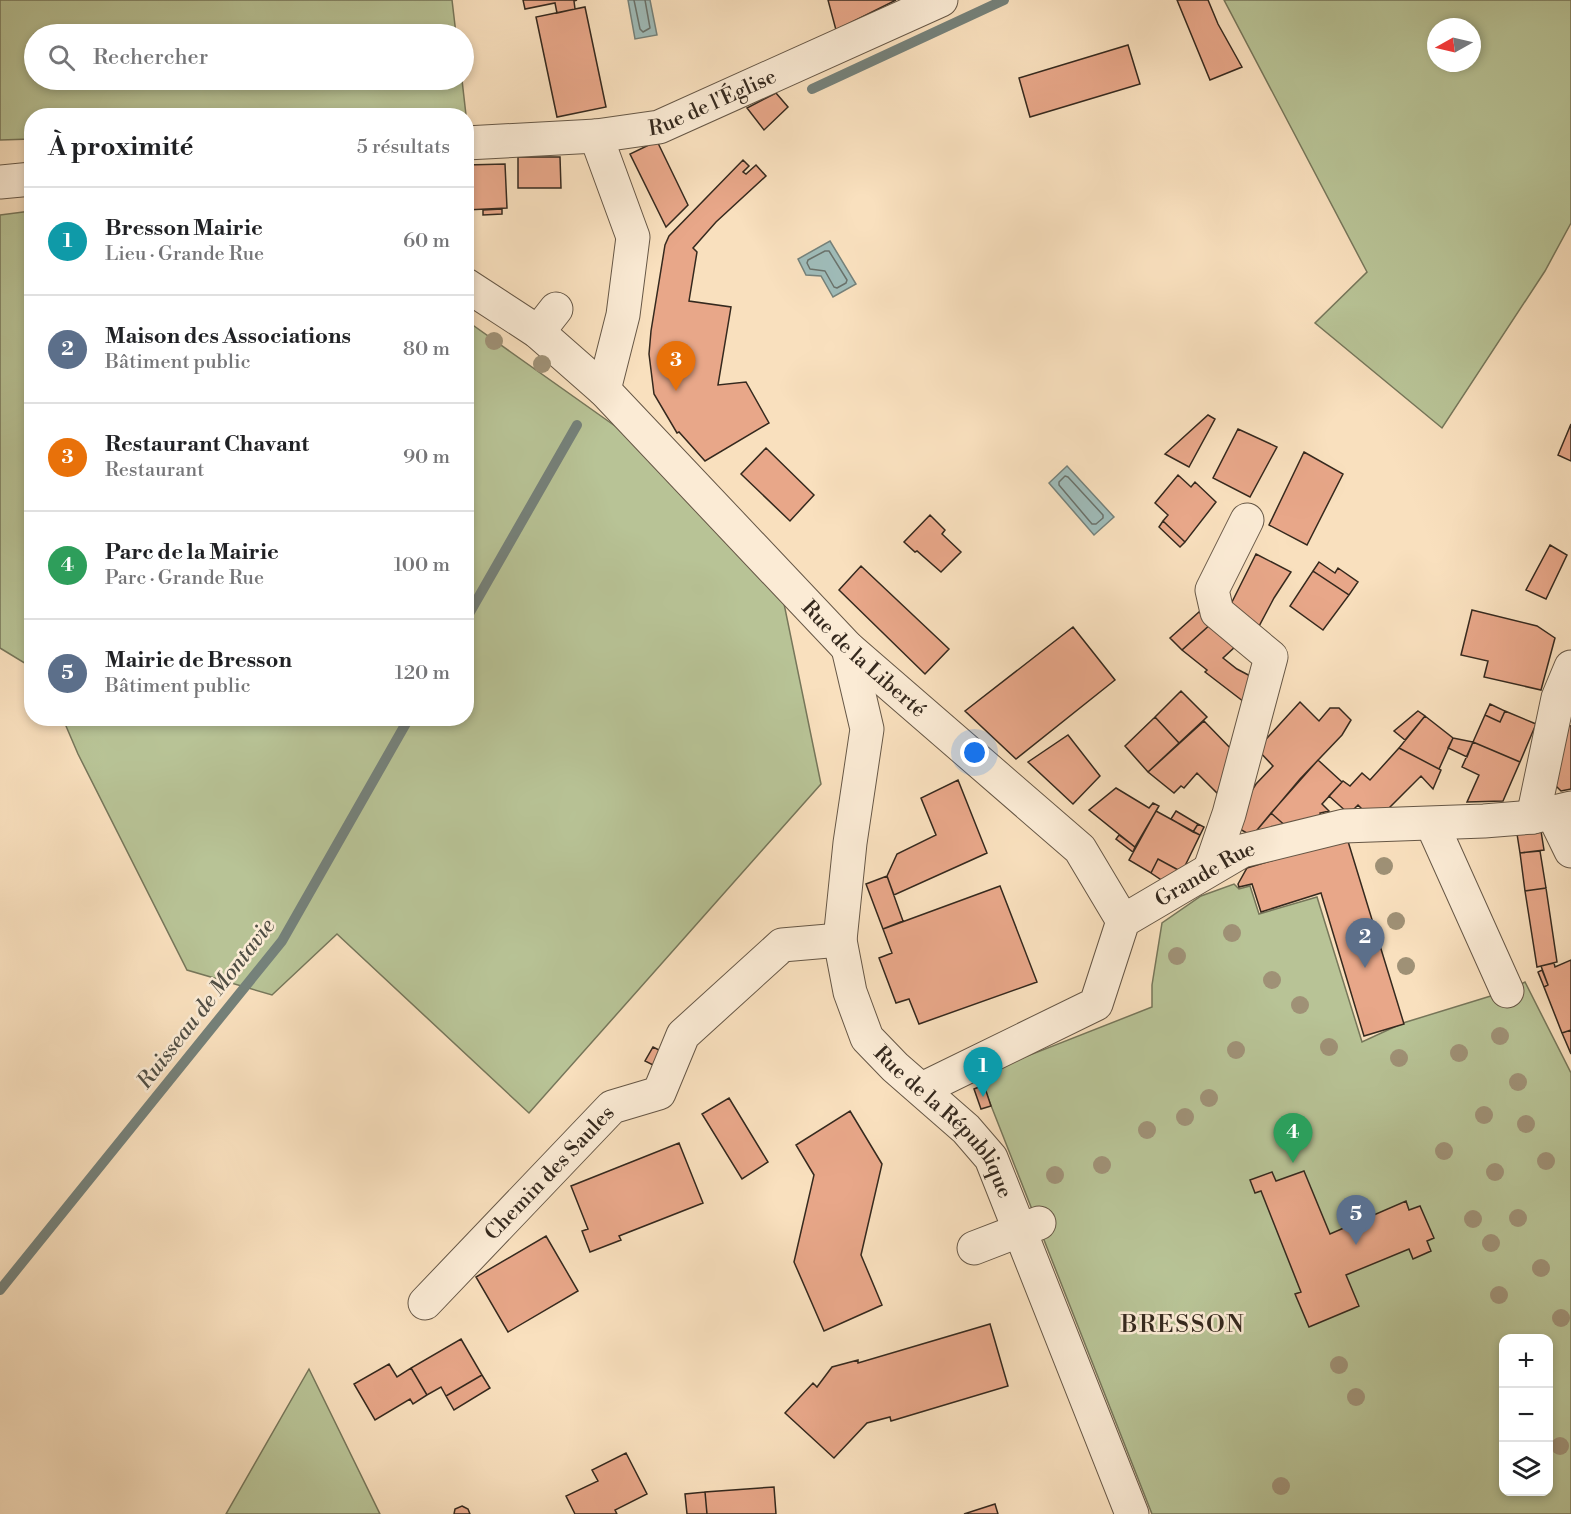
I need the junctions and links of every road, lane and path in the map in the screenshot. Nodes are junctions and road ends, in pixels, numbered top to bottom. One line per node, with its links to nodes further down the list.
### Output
1 (941, 0): 2 (street, Rue de l'Église)
2 (596, 136): 3 (street, Rue de l'Église); 7 (street)
3 (474, 144)
4 (24, 180): 5 (street)
5 (0, 182)
6 (474, 289): 7 (street, Rue de la Liberté)
7 (604, 390): 9 (street, Rue de la Liberté)
8 (1247, 520): 14 (street)
9 (848, 648): 15 (street, Rue de la Liberté); 16 (street, Rue de la République)
10 (1571, 667): 11 (street)
11 (1552, 812): 12 (street, Grande Rue); 13 (street)
12 (1432, 824): 14 (street, Grande Rue); 17 (street)
13 (1571, 850)
14 (1210, 869): 15 (street, Grande Rue)
15 (1123, 921): 18 (street)
16 (840, 940): 18 (street, Rue de la République); 21 (street, Chemin des Saules)
17 (1508, 991)
18 (922, 1089): 19 (street, Rue de la République)
19 (1029, 1227): 20 (street); 22 (street, Rue de la République)
20 (974, 1248)
21 (425, 1303)
22 (1132, 1514)

